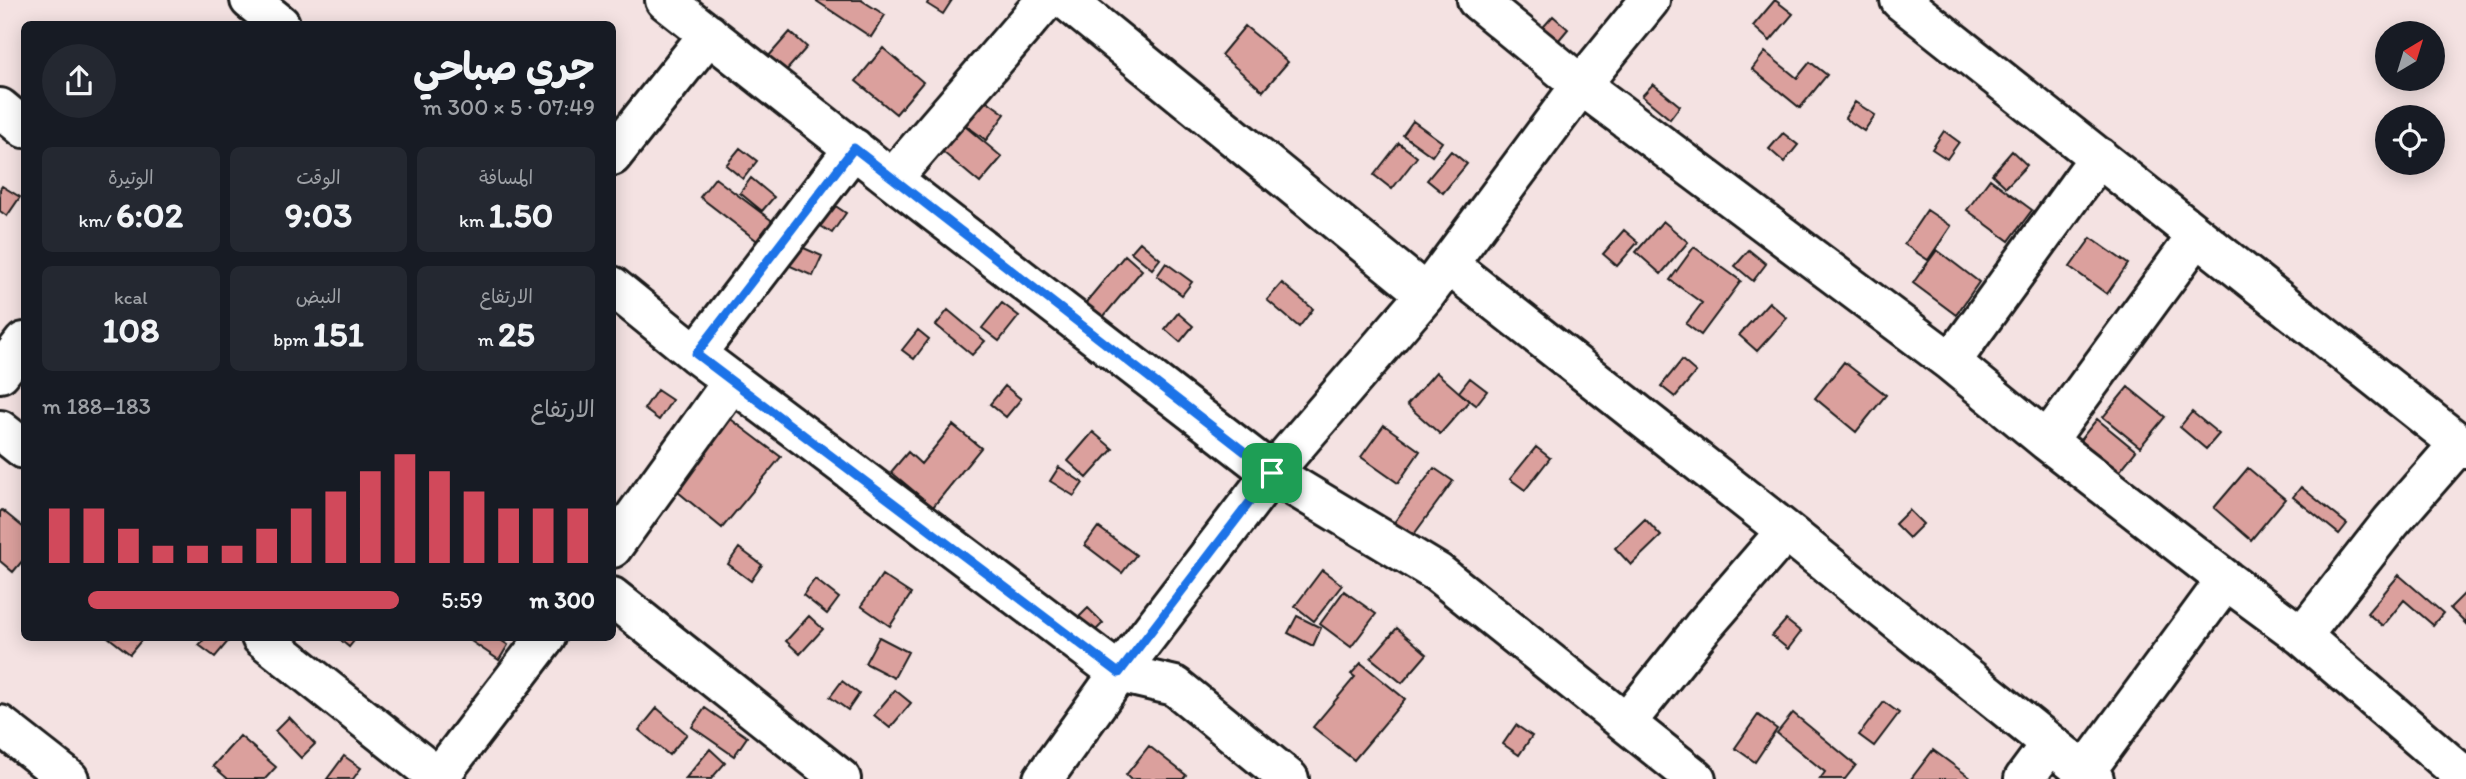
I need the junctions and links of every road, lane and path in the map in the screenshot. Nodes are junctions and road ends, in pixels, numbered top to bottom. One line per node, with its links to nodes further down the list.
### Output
1 (665, 0): 7 (street)
2 (1046, 0): 14 (street)
3 (1066, 0): 16 (street)
4 (1477, 0): 8 (street)
5 (1650, 0): 8 (street)
6 (1900, 0): 13 (street)
7 (709, 34): 11 (street); 12 (street)
8 (1581, 85): 16 (street); 20 (street)
9 (0, 108): 10 (street)
10 (21, 126)
11 (854, 148): 14 (street); 19 (street)
12 (616, 151)
13 (2099, 157): 15 (street); 20 (street)
14 (892, 179): 27 (street)
15 (2197, 236): 24 (street); 26 (street)
16 (1437, 279): 27 (street); 28 (street)
17 (616, 289): 19 (street)
18 (21, 346): 21 (street)
19 (696, 354): 22 (street)
20 (1951, 362): 24 (street)
21 (0, 373)
22 (732, 382): 29 (street); 35 (street)
23 (0, 430): 25 (street)
24 (2047, 441): 30 (street)
25 (21, 447)
26 (2463, 447): 32 (street)
27 (1272, 473): 35 (street); 36 (street)
28 (1786, 531): 36 (street); 38 (street)
29 (616, 542)
30 (2226, 580): 32 (street); 39 (street)
31 (616, 600): 44 (street)
32 (2302, 636): 41 (street)
33 (266, 641): 43 (street)
34 (543, 641): 43 (street)
35 (1119, 673): 45 (street); 46 (street)
36 (1626, 723): 40 (street)
37 (0, 725): 42 (street)
38 (2050, 744): 39 (street); 47 (street)
39 (2089, 775)
40 (1691, 777)
41 (2466, 778)
42 (69, 779)
43 (439, 779)
44 (841, 779)
45 (1043, 779)
46 (1289, 779)
47 (2024, 779)

